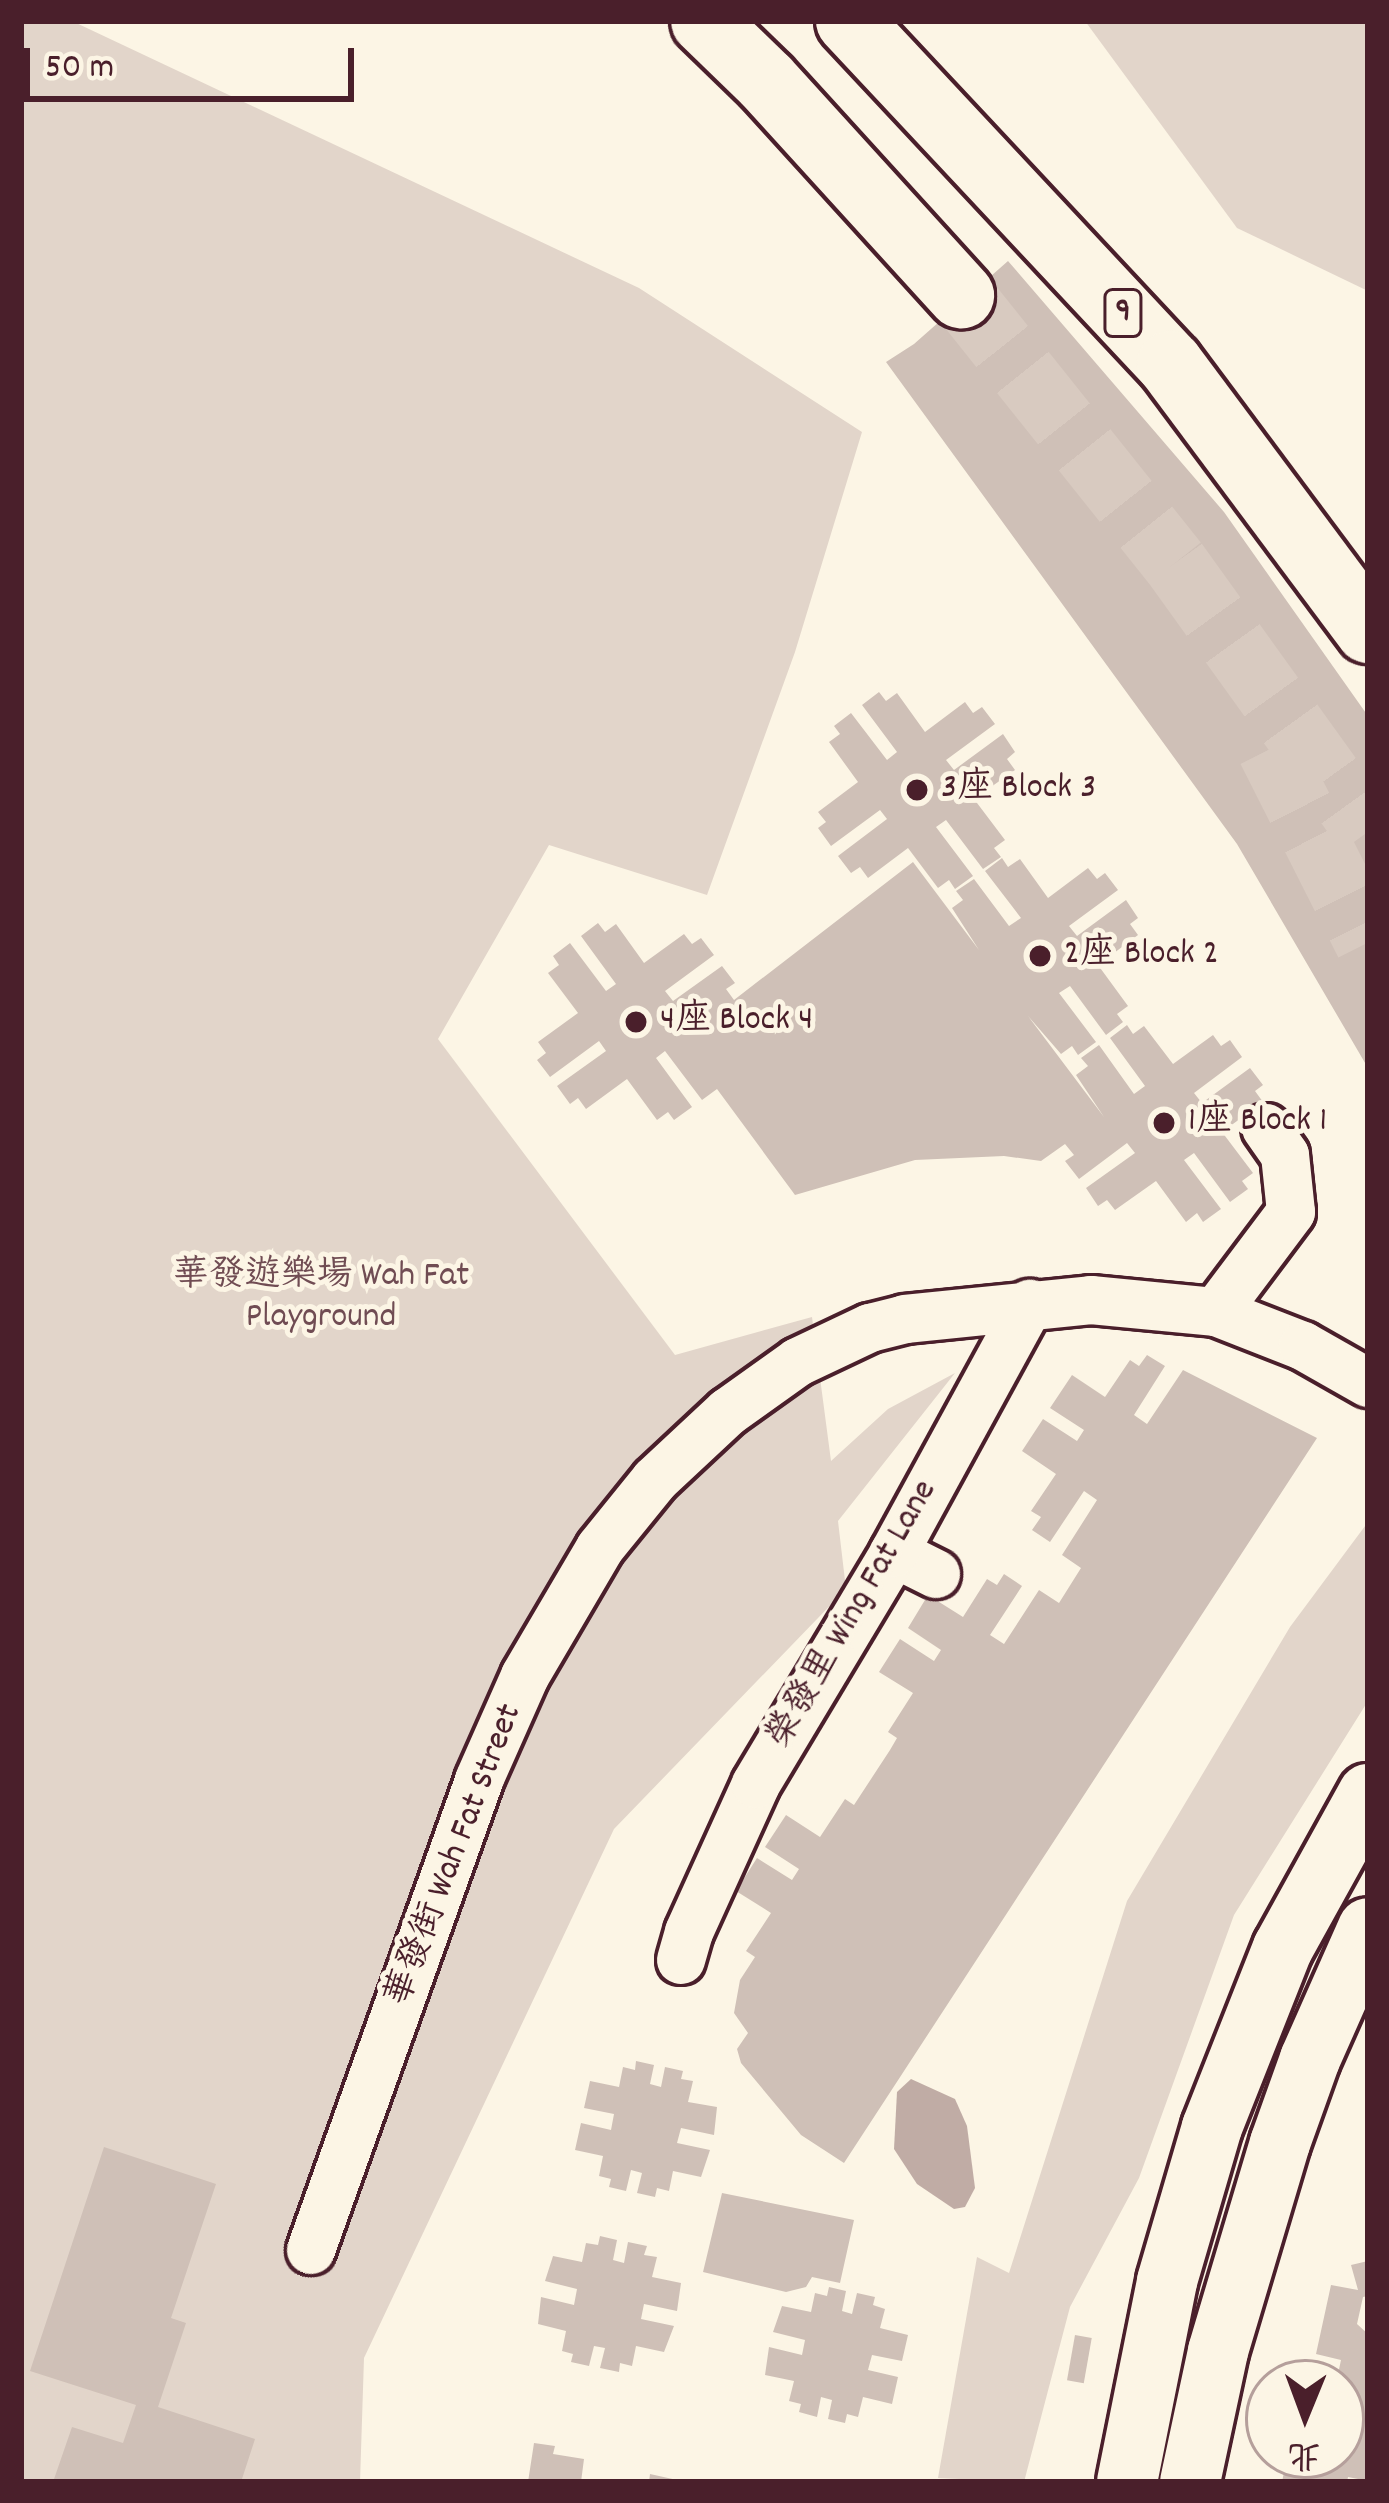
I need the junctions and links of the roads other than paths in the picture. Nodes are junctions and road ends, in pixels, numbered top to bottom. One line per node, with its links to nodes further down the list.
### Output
1 (704, 21): 3 (highway)
2 (849, 21): 4 (highway, 9)
3 (961, 295)
4 (1368, 630)
5 (1266, 1128): 7 (street)
6 (1030, 1304): 7 (street, 華發街 Wah Fat Street); 11 (street, 榮發里 Wing Fat Lane); 12 (street, 華發街 Wah Fat Street)
7 (1216, 1312): 8 (street, 華發街 Wah Fat Street)
8 (1368, 1383)
9 (1368, 1794): 13 (main road)
10 (1368, 1928): 14 (main road)
11 (685, 1946)
12 (303, 2228)
13 (1127, 2482)
14 (1190, 2482)

